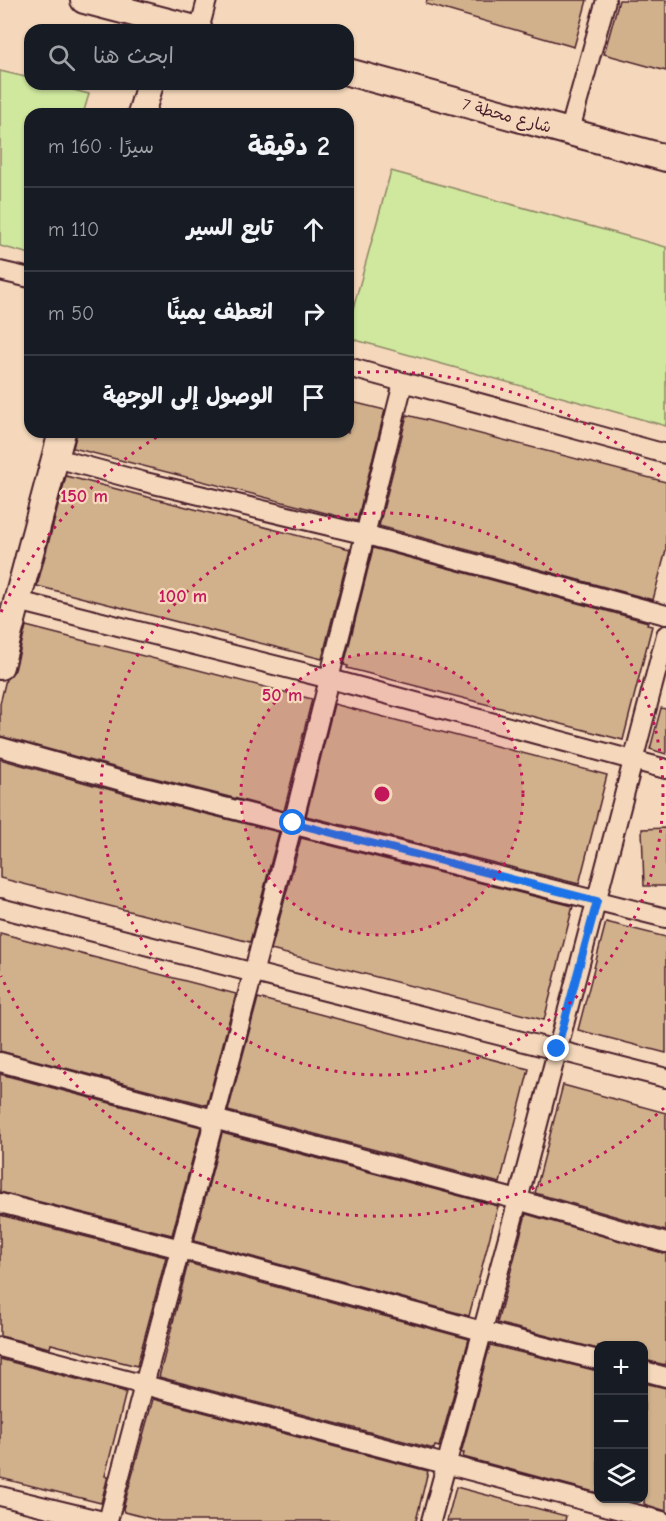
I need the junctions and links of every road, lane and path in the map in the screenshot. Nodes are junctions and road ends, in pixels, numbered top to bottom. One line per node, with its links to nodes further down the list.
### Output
1 (84, 0): 4 (street)
2 (207, 0): 5 (street)
3 (606, 0): 9 (street)
4 (161, 24)
5 (201, 24)
6 (354, 74): 9 (street, شارع محطة 7)
7 (148, 90): 8 (street)
8 (143, 108)
9 (569, 133): 10 (street, شارع محطة 7)
10 (666, 158)
11 (0, 271): 12 (street)
12 (24, 277)
13 (354, 369): 14 (street)
14 (403, 383): 16 (street); 18 (street)
15 (61, 438): 17 (street)
16 (666, 454)
17 (56, 458): 18 (street); 19 (street)
18 (367, 535): 20 (street); 23 (street)
19 (18, 602): 22 (street); 23 (street)
20 (666, 615)
21 (666, 635): 25 (street)
22 (0, 666)
23 (330, 679): 25 (street); 27 (street)
24 (0, 747): 27 (street)
25 (633, 760): 26 (street); 28 (street)
26 (666, 769)
27 (293, 823): 28 (street); 31 (street)
28 (597, 901): 30 (street); 32 (street)
29 (0, 908): 31 (street)
30 (666, 918)
31 (253, 972): 32 (street); 35 (street)
32 (557, 1049): 34 (street); 36 (street)
33 (0, 1062): 35 (street)
34 (666, 1078)
35 (214, 1118): 36 (street); 39 (street)
36 (518, 1200): 38 (street); 40 (street)
37 (0, 1203): 39 (street)
38 (666, 1243)
39 (181, 1249): 40 (street); 45 (street)
40 (482, 1331): 42 (street); 46 (street)
41 (0, 1347): 45 (street)
42 (594, 1359)
43 (648, 1372): 44 (street)
44 (666, 1377)
45 (144, 1385): 46 (street); 49 (street)
46 (446, 1465): 50 (street); 51 (street)
47 (0, 1496): 48 (street)
48 (103, 1521)
49 (108, 1521)
50 (431, 1521)
51 (662, 1521)

